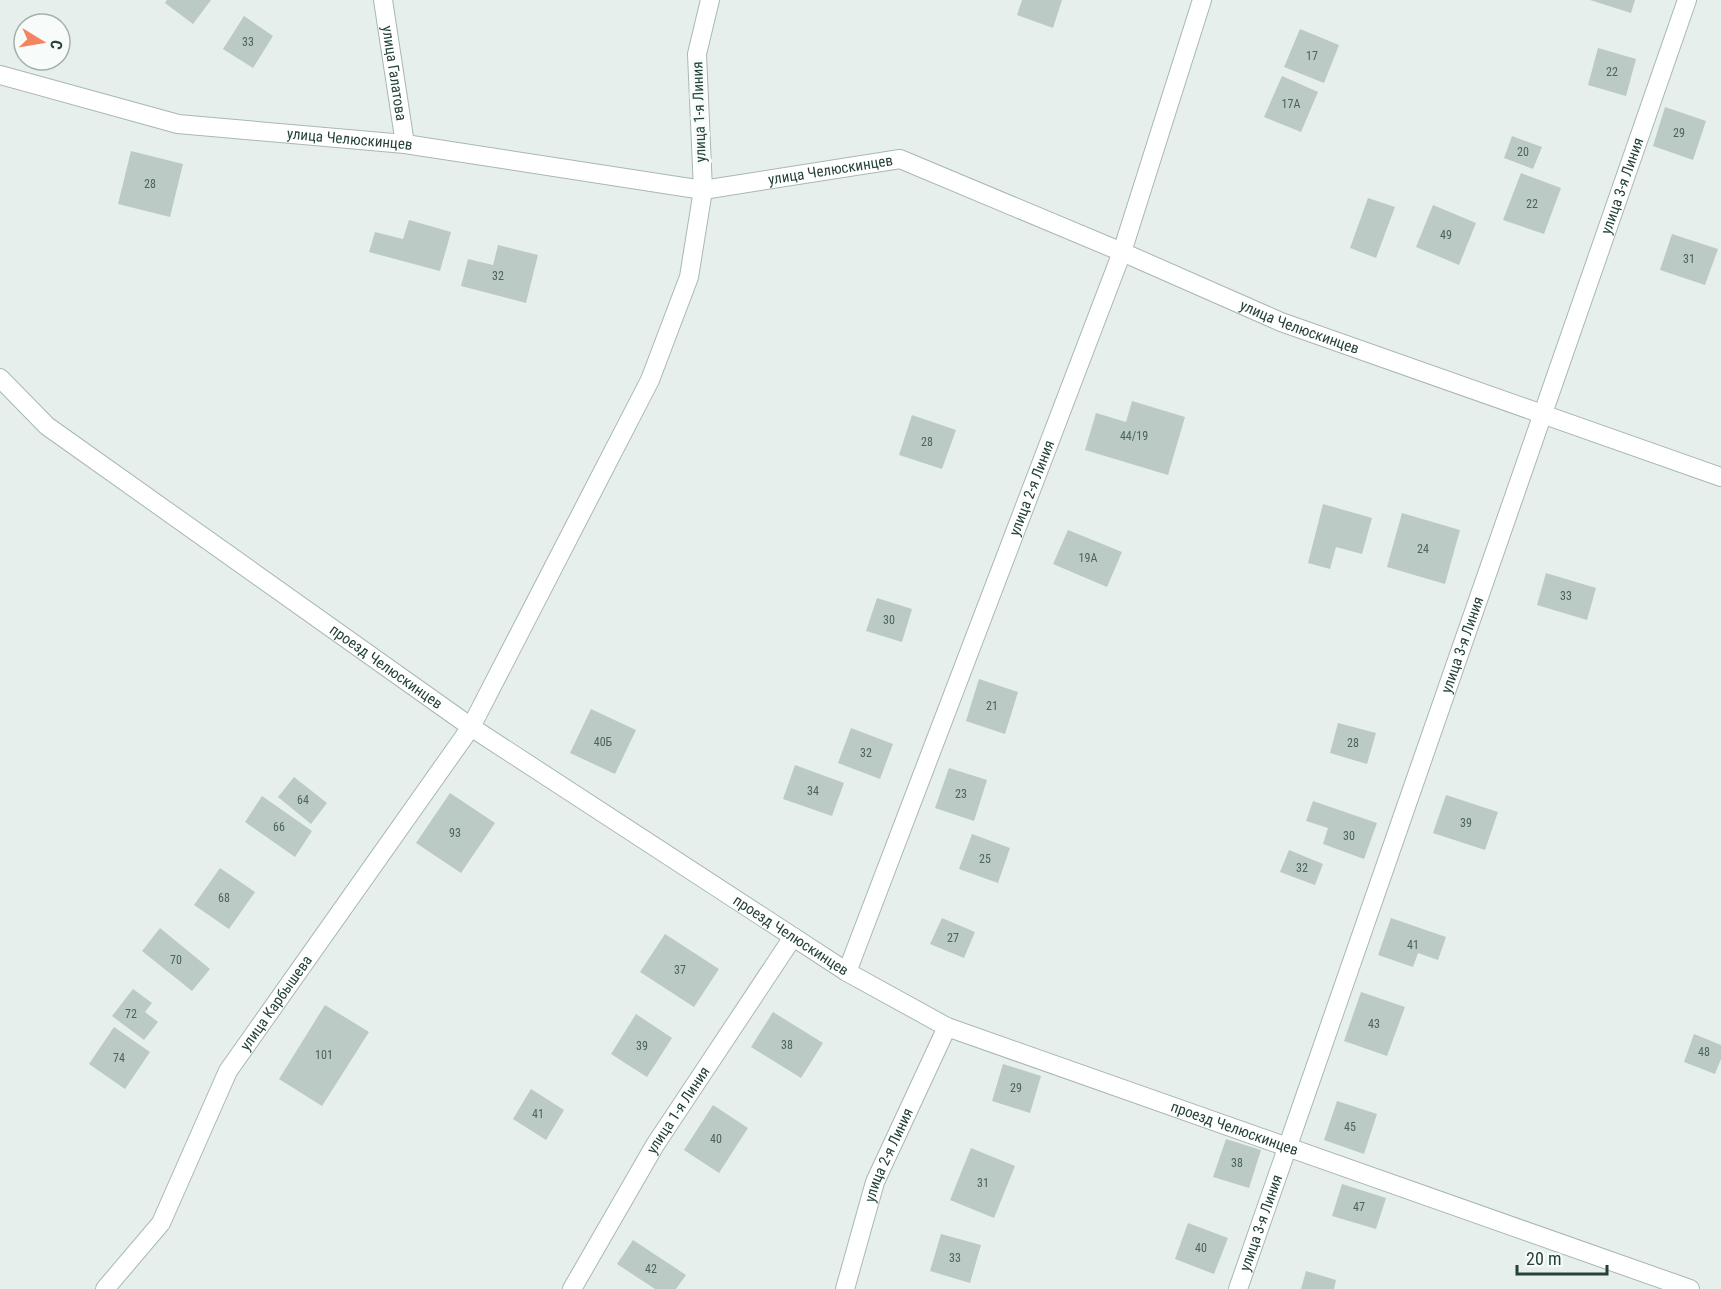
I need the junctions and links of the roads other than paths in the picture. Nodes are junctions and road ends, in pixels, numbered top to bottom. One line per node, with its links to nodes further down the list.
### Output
1 (383, 0): 6 (street, улица Галатова)
2 (710, 0): 7 (street, улица 1-я Линия)
3 (1202, 0): 8 (street, улица 2-я Линия)
4 (1687, 0): 10 (street, улица 3-я Линия)
5 (0, 75): 6 (street, улица Челюскинцев)
6 (405, 144): 7 (street, улица Челюскинцев)
7 (703, 190): 8 (street, улица Челюскинцев); 12 (street, улица 1-я Линия)
8 (1122, 252): 10 (street, улица Челюскинцев); 14 (street, улица 2-я Линия)
9 (0, 378): 12 (street, проезд Челюскинцев)
10 (1544, 413): 11 (street, улица Челюскинцев); 16 (street, улица 3-я Линия)
11 (1721, 477)
12 (471, 727): 13 (street, проезд Челюскинцев); 17 (street, улица Карбышева)
13 (793, 936): 14 (street, проезд Челюскинцев); 18 (street, улица 1-я Линия)
14 (848, 972): 15 (street, проезд Челюскинцев)
15 (947, 1027): 16 (street, проезд Челюскинцев); 19 (street, улица 2-я Линия)
16 (1288, 1146): 20 (street, улица 3-я Линия); 21 (street, проезд Челюскинцев)
17 (105, 1289)
18 (572, 1289)
19 (845, 1289)
20 (1238, 1289)
21 (1690, 1289)

